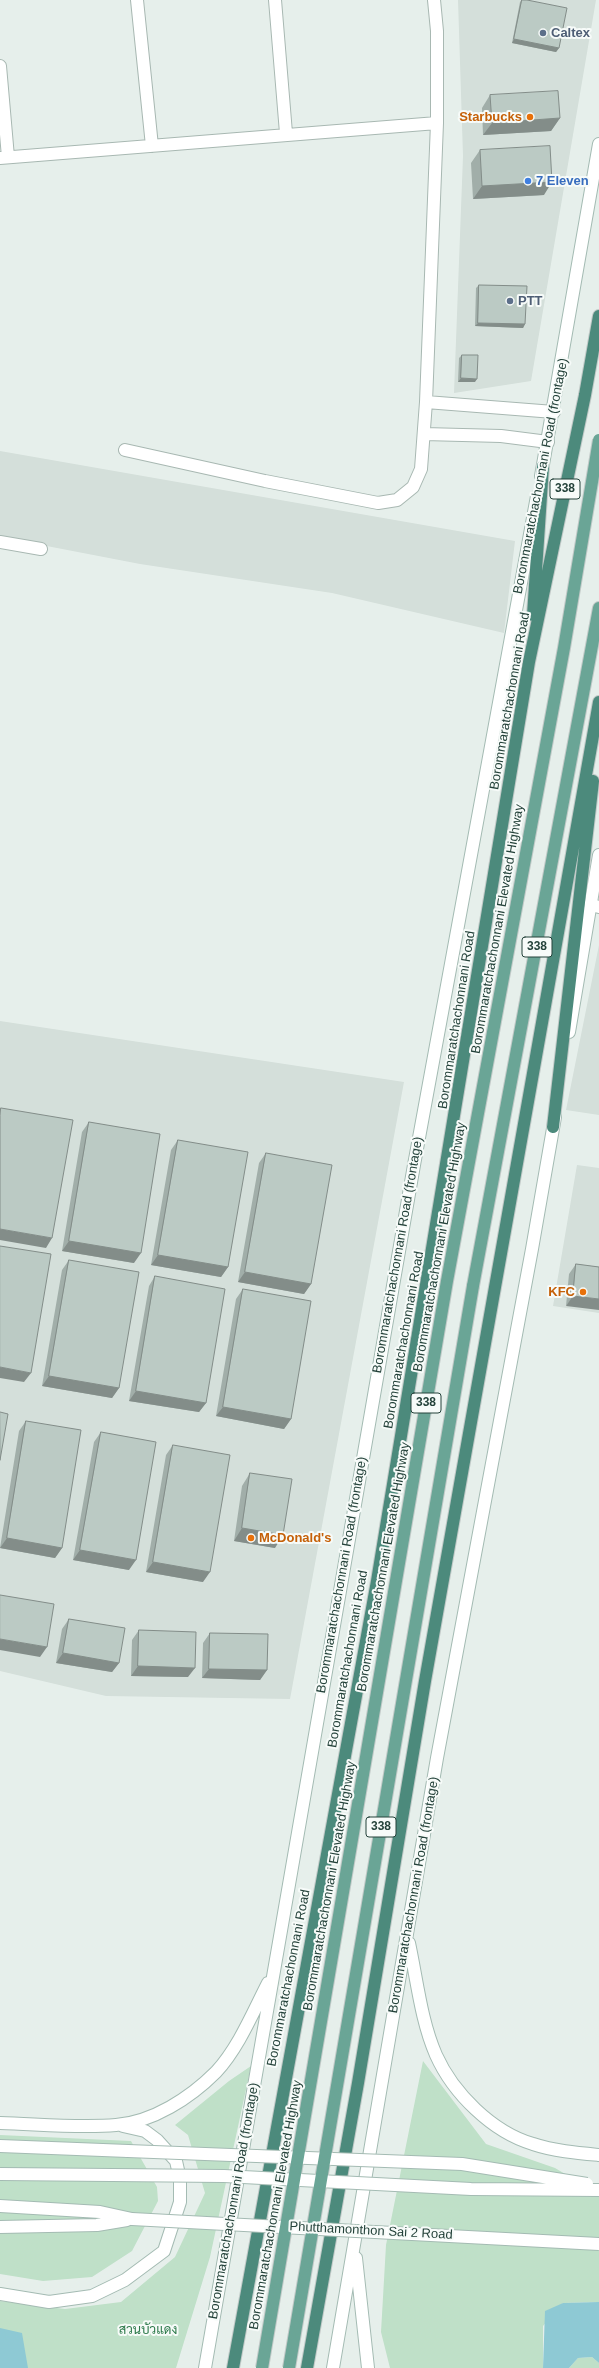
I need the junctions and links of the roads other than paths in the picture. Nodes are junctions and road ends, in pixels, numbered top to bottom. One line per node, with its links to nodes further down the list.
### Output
1 (137, 0): 8 (main road)
2 (275, 0): 6 (main road)
3 (434, 0): 5 (main road)
4 (0, 66): 9 (main road)
5 (437, 123): 6 (main road); 11 (main road)
6 (286, 133): 8 (main road)
7 (599, 144): 12 (main road, Borommaratchachonnani Road (frontage) / 338)
8 (152, 146): 9 (main road)
9 (4, 158)
10 (599, 316): 21 (highway, Borommaratchachonnani Road / 338)
11 (426, 402): 12 (main road); 13 (main road)
12 (554, 412): 15 (main road, Borommaratchachonnani Road (frontage) / 338)
13 (424, 434): 15 (main road); 16 (main road)
14 (599, 440): 46 (main road, Borommaratchachonnani Elevated Highway / 338, bridge)
15 (548, 442): 17 (main road, Borommaratchachonnani Road (frontage) / 338)
16 (125, 450)
17 (543, 466): 21 (highway); 28 (main road, Borommaratchachonnani Road (frontage) / 338)
18 (0, 542): 19 (main road)
19 (41, 549)
20 (599, 608): 47 (main road, 338, bridge)
21 (530, 662): 45 (highway, Borommaratchachonnani Road / 338)
22 (599, 702): 48 (highway, 338)
23 (599, 726): 26 (highway)
24 (599, 855): 25 (main road, Borommaratchachonnani Road (frontage))
25 (595, 906): 26 (main road, Borommaratchachonnani Road (frontage))
26 (553, 1127): 27 (main road, Borommaratchachonnani Road (frontage))
27 (407, 1936): 32 (main road); 39 (main road, Borommaratchachonnani Road (frontage))
28 (274, 1971): 30 (main road); 42 (main road, Borommaratchachonnani Road (frontage) / 338)
29 (0, 2123): 30 (main road)
30 (116, 2125): 41 (main road)
31 (0, 2146): 34 (main road, bridge)
32 (599, 2155)
33 (0, 2174): 35 (main road, bridge)
34 (599, 2186)
35 (599, 2190)
36 (0, 2206): 37 (main road, Phutthamonthon Sai 2 Road)
37 (132, 2219): 38 (main road); 40 (main road, Phutthamonthon Sai 2 Road, bridge)
38 (0, 2227)
39 (354, 2241): 49 (main road, Borommaratchachonnani Road (frontage)); 50 (main road)
40 (599, 2244)
41 (0, 2294)
42 (212, 2325): 43 (main road); 44 (main road, Borommaratchachonnani Road (frontage) / 338)
43 (200, 2368)
44 (204, 2368)
45 (233, 2368)
46 (262, 2368)
47 (289, 2368)
48 (307, 2368)
49 (333, 2368)
50 (368, 2368)

